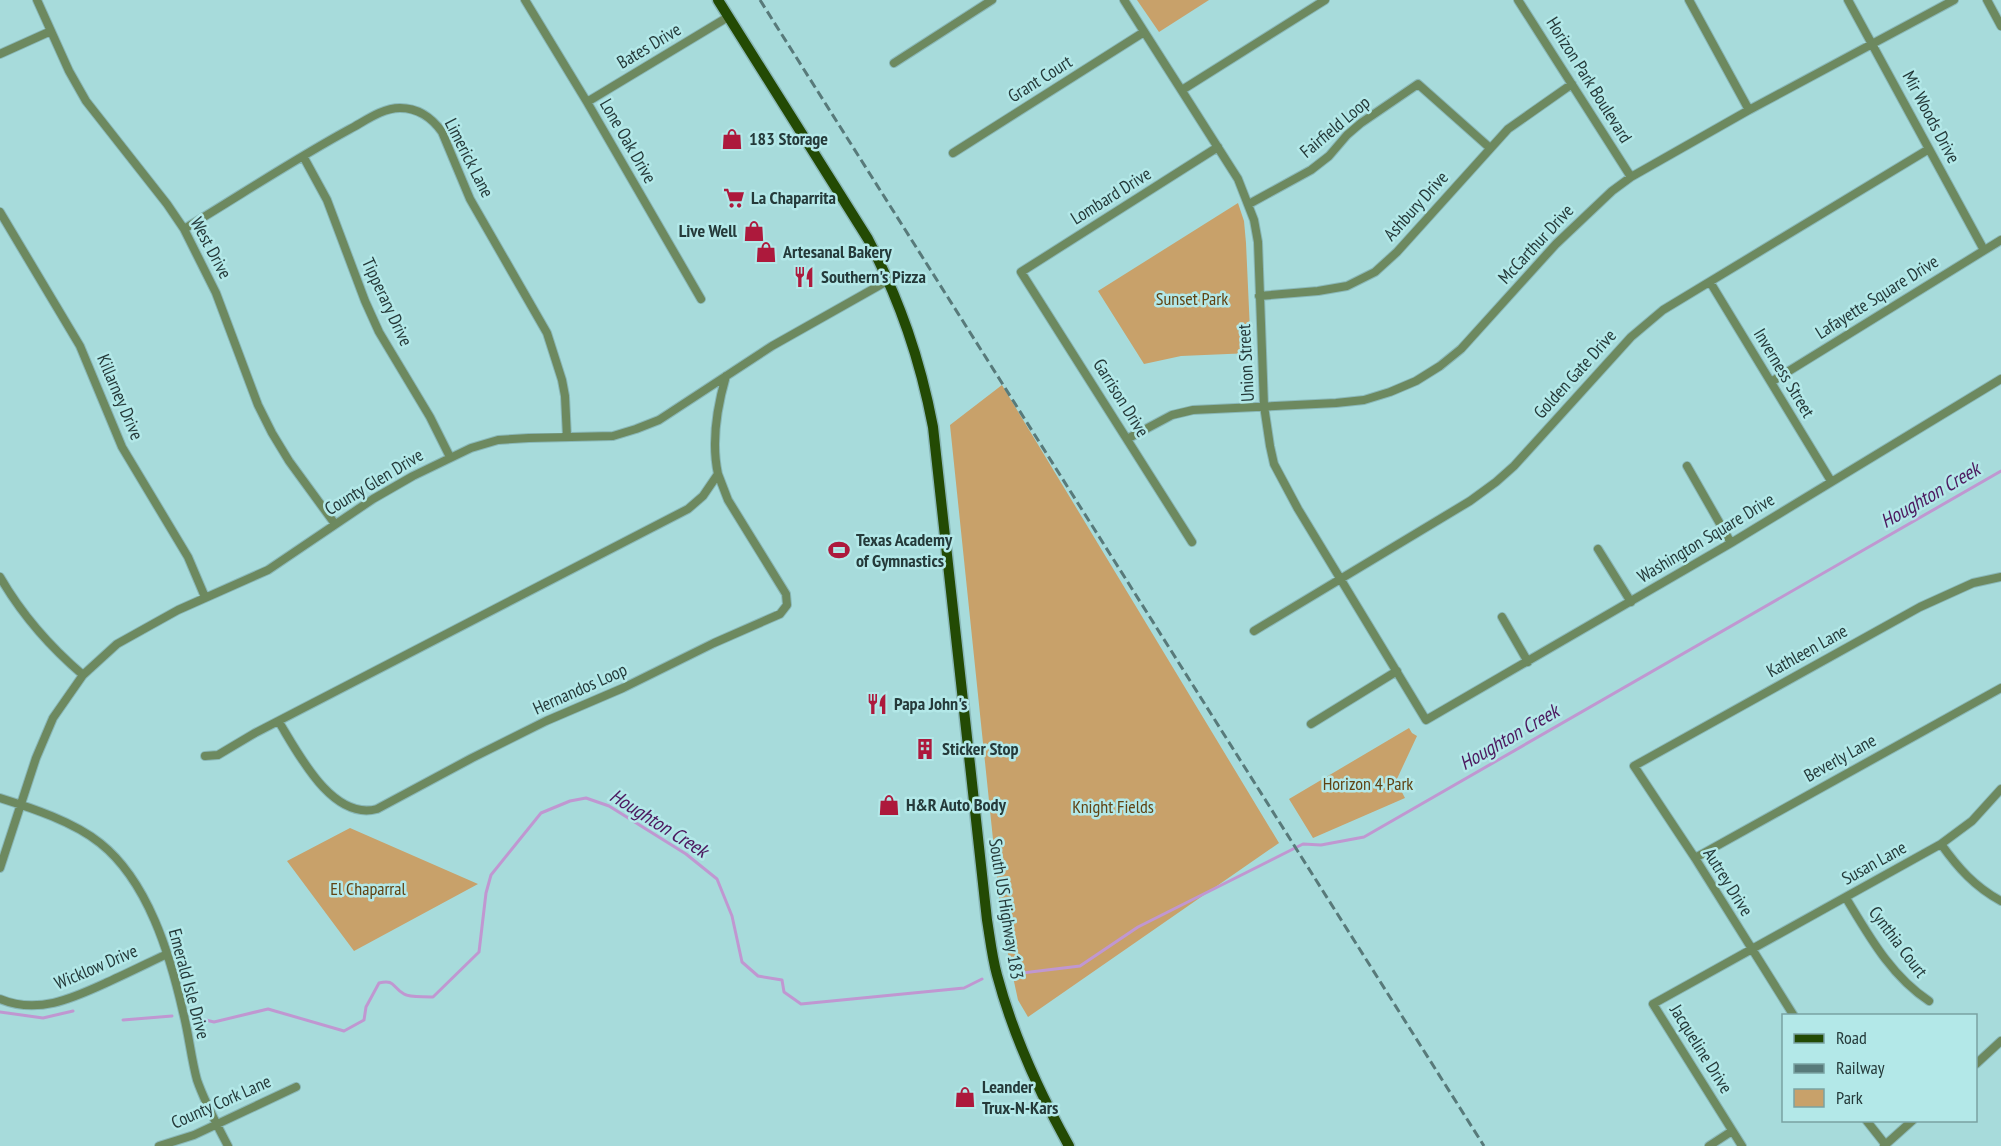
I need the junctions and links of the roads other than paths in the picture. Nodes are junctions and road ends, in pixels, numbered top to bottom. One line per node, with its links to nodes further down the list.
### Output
1 (37, 0): 14 (street, West Drive)
2 (525, 0): 21 (street, Lone Oak Drive)
3 (717, 0): 12 (main road, South US Highway 183)
4 (992, 0): 18 (street)
5 (1124, 0): 15 (street, Union Street)
6 (1325, 0): 20 (street)
7 (1518, 0): 19 (street, Horizon Park Boulevard)
8 (1689, 0): 22 (street)
9 (1848, 0): 16 (street, Mir Woods Drive)
10 (1954, 0): 16 (street, McCarthur Drive)
11 (1987, 0): 13 (street)
12 (728, 17): 21 (street, Bates Drive); 35 (main road, South US Highway 183)
13 (2001, 26)
14 (51, 31): 17 (street); 31 (street, West Drive)
15 (1144, 32): 20 (street, Union Street); 26 (street, Grant Court)
16 (1873, 44): 22 (street, McCarthur Drive); 25 (street, Mir Woods Drive)
17 (0, 54)
18 (894, 63)
19 (1572, 84): 24 (street, Ashbury Drive); 28 (street, Horizon Park Boulevard)
20 (1182, 90): 23 (street, Union Street)
21 (587, 102): 38 (street, Lone Oak Drive)
22 (1749, 110): 28 (street, McCarthur Drive)
23 (1218, 147): 29 (street, Union Street); 34 (street, Lombard Drive)
24 (1490, 148): 29 (street, Fairfield Loop); 37 (street, Ashbury Drive)
25 (1929, 149): 33 (street, Mir Woods Drive); 36 (street, Golden Gate Drive)
26 (953, 153)
27 (303, 156): 31 (street, Limerick Lane); 43 (street, Limerick Lane); 45 (street, Tipperary Drive)
28 (1631, 177): 42 (street, McCarthur Drive)
29 (1249, 204): 37 (street, Union Street)
30 (0, 212): 56 (street, Killarney Drive)
31 (184, 230): 49 (street, West Drive)
32 (2001, 240): 33 (street, Lafayette Square Drive)
33 (1984, 250): 41 (street, Lafayette Square Drive)
34 (1021, 272): 44 (street, Garrison Drive)
35 (889, 280): 39 (street, County Glen Drive); 92 (main road, South US Highway 183)
36 (1710, 282): 41 (street, Inverness Street); 55 (street, Golden Gate Drive)
37 (1259, 296): 42 (street, Union Street)
38 (701, 299)
39 (726, 376): 43 (street, County Glen Drive); 47 (street, Hernandos Loop)
40 (2001, 379): 48 (street, Washington Square Drive)
41 (1771, 382): 48 (street, Inverness Street)
42 (1264, 406): 44 (street, McCarthur Drive); 55 (street, Union Street)
43 (567, 437): 45 (street, County Glen Drive)
44 (1127, 439): 50 (street, Garrison Drive)
45 (450, 458): 49 (street, County Glen Drive)
46 (1687, 466): 51 (street)
47 (717, 474): 65 (street); 65 (street, Hernandos Loop)
48 (1831, 481): 51 (street, Washington Square Drive)
49 (335, 524): 56 (street, County Glen Drive)
50 (1192, 542)
51 (1731, 543): 57 (street, Washington Square Drive)
52 (1598, 549): 57 (street)
53 (0, 577): 62 (street)
54 (2001, 577): 68 (street, Kathleen Lane)
55 (1340, 579): 59 (street, Golden Gate Drive); 61 (street, Union Street)
56 (205, 597): 62 (street, County Glen Drive)
57 (1631, 602): 60 (street, Washington Square Drive)
58 (1502, 616): 60 (street)
59 (1254, 631)
60 (1528, 662): 64 (street, Washington Square Drive)
61 (1397, 671): 64 (street, Union Street); 66 (street)
62 (83, 675): 71 (street, County Glen Drive)
63 (2001, 688): 73 (street, Beverly Lane)
64 (1426, 720)
65 (279, 722): 67 (street)
66 (1311, 724)
67 (205, 756)
68 (1634, 766): 73 (street, Autrey Drive)
69 (2001, 789): 72 (street, Susan Lane)
70 (0, 798): 71 (street, Emerald Isle Drive)
71 (20, 805): 74 (street, County Glen Drive); 78 (street, Emerald Isle Drive)
72 (1941, 844): 75 (street, Susan Lane); 76 (street)
73 (1695, 858): 77 (street, Autrey Drive)
74 (0, 868)
75 (1846, 898): 77 (street, Susan Lane); 80 (street, Cynthia Court)
76 (2001, 901)
77 (1751, 950): 81 (street, Autrey Drive); 88 (street, Jacqueline Drive)
78 (167, 954): 79 (street, Wicklow Drive); 87 (street, Emerald Isle Drive)
79 (0, 999)
80 (1929, 1001)
81 (1793, 1014)
82 (2001, 1041): 83 (street)
83 (1977, 1063)
84 (296, 1087): 87 (street, County Cork Lane)
85 (1867, 1122): 89 (street)
86 (1911, 1122): 89 (street)
87 (217, 1125): 90 (street, County Cork Lane); 91 (street, Emerald Isle Drive)
88 (1732, 1131): 93 (street); 94 (street, Jacqueline Drive)
89 (1884, 1145)
90 (159, 1146)
91 (228, 1146)
92 (1069, 1146)
93 (1709, 1146)
94 (1742, 1146)

